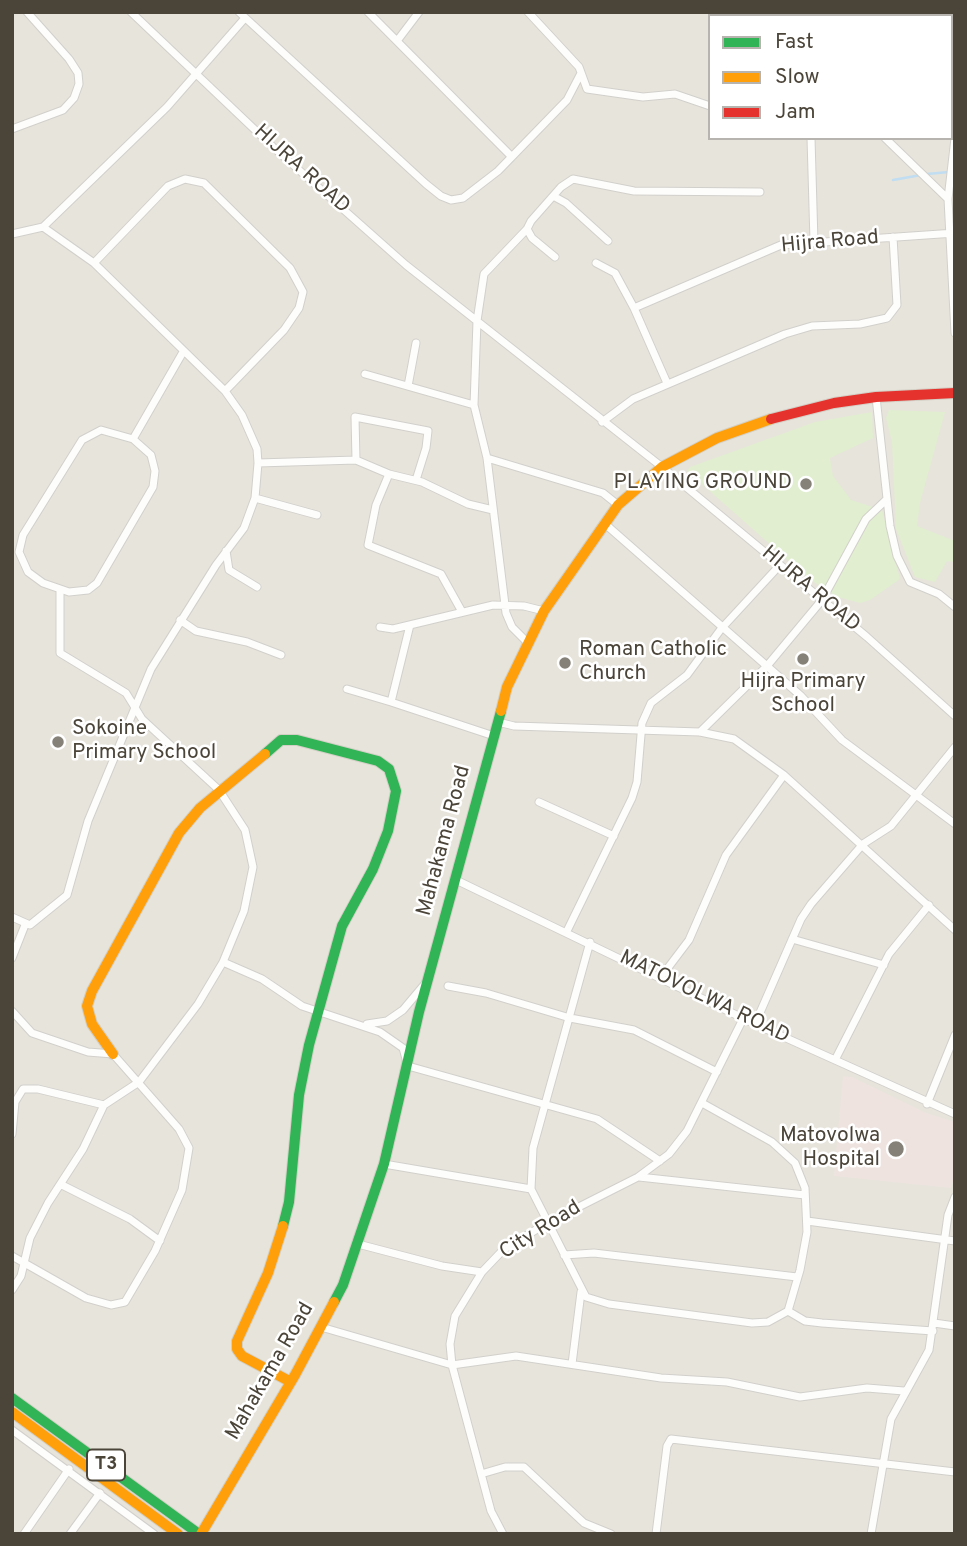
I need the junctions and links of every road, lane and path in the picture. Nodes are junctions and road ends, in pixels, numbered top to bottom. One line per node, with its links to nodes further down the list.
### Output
1 (27, 12): 12 (street)
2 (131, 12): 9 (street, HIJRA ROAD)
3 (239, 12): 7 (street)
4 (368, 12): 8 (street)
5 (419, 12): 8 (street)
6 (528, 12): 10 (street)
7 (245, 18): 9 (street); 16 (street)
8 (397, 41): 16 (street)
9 (197, 74): 21 (street); 32 (street, HIJRA ROAD)
10 (580, 75): 11 (street); 16 (street)
11 (708, 105)
12 (12, 128)
13 (955, 138): 17 (street)
14 (811, 140): 27 (street)
15 (887, 140): 20 (street)
16 (511, 156)
17 (953, 166): 20 (street)
18 (760, 192): 19 (street)
19 (555, 197): 22 (street); 26 (street)
20 (948, 199): 23 (street)
21 (43, 227): 24 (street); 29 (street)
22 (527, 229): 28 (street); 32 (street)
23 (952, 233): 25 (street, Hijra Road); 33 (street)
24 (12, 234)
25 (893, 237): 27 (street, Hijra Road); 37 (street)
26 (608, 241)
27 (814, 242): 31 (street, Hijra Road)
28 (555, 257)
29 (94, 263): 35 (street); 39 (street)
30 (596, 263): 31 (street)
31 (634, 308): 37 (street)
32 (477, 321): 42 (street); 43 (street, HIJRA ROAD)
33 (955, 333)
34 (416, 343): 38 (street)
35 (183, 352): 39 (street); 44 (street)
36 (365, 374): 38 (street)
37 (667, 383): 43 (street)
38 (408, 386): 42 (street)
39 (225, 391): 47 (street)
40 (955, 393): 41 (main road, Mahakama Road)
41 (876, 397): 48 (main road, Mahakama Road); 52 (street)
42 (474, 405): 45 (street)
43 (602, 422): 48 (street, HIJRA ROAD)
44 (133, 439): 60 (street); 60 (street)
45 (487, 458): 53 (street); 54 (street)
46 (356, 460): 47 (street); 49 (street); 50 (street)
47 (258, 463): 51 (street)
48 (657, 464): 53 (main road, Mahakama Road); 58 (street, HIJRA ROAD)
49 (389, 474): 50 (street); 64 (street)
50 (416, 480): 54 (street)
51 (255, 498): 55 (street); 57 (street)
52 (887, 499): 61 (street); 63 (street)
53 (618, 505): 56 (main road, Mahakama Road)
54 (493, 510): 62 (street)
55 (317, 515)
56 (604, 523): 65 (main road, Mahakama Road); 69 (street)
57 (226, 550): 59 (street); 66 (street)
58 (780, 565): 61 (street, HIJRA ROAD); 69 (street)
59 (257, 587)
60 (60, 591): 75 (street)
61 (822, 600): 72 (street); 76 (street, HIJRA ROAD)
62 (504, 605): 64 (street); 65 (street); 70 (street)
63 (955, 607)
64 (461, 610): 67 (street)
65 (544, 611): 70 (main road, Mahakama Road)
66 (180, 620): 71 (street); 75 (street)
67 (411, 625): 68 (street); 74 (street)
68 (380, 627)
69 (721, 629): 72 (street); 78 (street)
70 (527, 643): 77 (main road, Mahakama Road)
71 (281, 655)
72 (767, 666): 79 (street); 84 (street)
73 (347, 689): 74 (street)
74 (391, 702): 80 (street)
75 (134, 706): 83 (street); 92 (street)
76 (955, 716)
77 (498, 722): 78 (street); 80 (main road, Mahakama Road)
78 (641, 730): 79 (street); 87 (street)
79 (700, 732): 82 (street)
80 (494, 736): 89 (main road, Mahakama Road)
81 (955, 747): 84 (street)
82 (784, 775): 88 (street); 100 (street)
83 (219, 790): 98 (street); 104 (main road); 110 (main road)
84 (916, 797): 86 (street); 88 (street)
85 (539, 802): 87 (street)
86 (955, 824)
87 (614, 836): 94 (street)
88 (863, 844): 90 (street); 95 (street)
89 (454, 879): 94 (street, MATOVOLWA ROAD); 101 (main road, Mahakama Road)
90 (929, 905): 93 (street); 99 (street)
91 (12, 917): 92 (street)
92 (25, 925): 97 (street)
93 (955, 930)
94 (567, 931): 96 (street, MATOVOLWA ROAD)
95 (792, 939): 99 (street); 108 (street)
96 (590, 942): 100 (street, MATOVOLWA ROAD); 106 (street)
97 (12, 958)
98 (223, 962): 104 (street); 114 (street)
99 (884, 965): 111 (street)
100 (661, 977): 105 (street, MATOVOLWA ROAD)
101 (427, 983): 107 (street); 112 (main road, Mahakama Road)
102 (448, 986): 106 (street)
103 (12, 1011): 110 (street)
104 (318, 1011): 107 (street); 148 (main road)
105 (744, 1017): 108 (street, MATOVOLWA ROAD); 113 (street, City Road)
106 (570, 1018): 113 (street); 115 (street)
107 (360, 1024): 112 (street)
108 (755, 1024): 111 (street, MATOVOLWA ROAD)
109 (955, 1035): 117 (street)
110 (113, 1054): 114 (street)
111 (835, 1060): 117 (street, MATOVOLWA ROAD)
112 (408, 1066): 115 (street); 123 (main road, Mahakama Road)
113 (717, 1072): 116 (street, City Road)
114 (139, 1082): 118 (street); 131 (street)
115 (545, 1102): 122 (street); 126 (street)
116 (702, 1103): 122 (street, City Road); 127 (street)
117 (927, 1104): 120 (street, MATOVOLWA ROAD)
118 (104, 1105): 119 (street); 125 (street)
119 (13, 1108): 121 (street)
120 (955, 1114)
121 (12, 1134)
122 (660, 1161): 124 (street, City Road)
123 (384, 1164): 126 (street); 134 (main road, Mahakama Road)
124 (638, 1177): 127 (street); 130 (street, City Road)
125 (62, 1185): 131 (street); 137 (street)
126 (531, 1189): 130 (street)
127 (805, 1195): 129 (street)
128 (955, 1197): 132 (street)
129 (807, 1221): 132 (street); 139 (street)
130 (547, 1223): 136 (street); 138 (street, City Road)
131 (160, 1241): 137 (street)
132 (946, 1241): 133 (street); 145 (street)
133 (955, 1241)
134 (358, 1244): 138 (street); 144 (main road, Mahakama Road)
135 (12, 1255): 137 (street)
136 (564, 1255): 139 (street); 141 (street)
137 (24, 1263): 140 (street)
138 (482, 1272): 147 (street, City Road)
139 (797, 1277): 142 (street)
140 (12, 1290)
141 (581, 1292): 142 (street); 146 (street)
142 (788, 1311): 145 (street)
143 (955, 1326): 145 (street)
144 (321, 1327): 147 (street); 148 (main road, Mahakama Road)
145 (934, 1327): 149 (street)
146 (572, 1364): 147 (street); 149 (street)
147 (452, 1365): 156 (street, City Road)
148 (291, 1382): 162 (main road, Mahakama Road)
149 (904, 1391): 153 (street)
150 (12, 1398): 162 (main road, T3)
151 (12, 1412): 161 (main road, T3)
152 (12, 1430): 154 (street)
153 (882, 1461): 155 (street); 165 (street); 166 (street)
154 (69, 1469): 157 (street); 158 (street)
155 (955, 1472)
156 (481, 1474): 163 (street, City Road); 164 (street)
157 (100, 1493): 159 (street); 160 (street)
158 (24, 1534)
159 (70, 1534)
160 (154, 1534)
161 (178, 1534)
162 (200, 1534)
163 (503, 1534)
164 (611, 1534)
165 (656, 1534)
166 (872, 1534)

